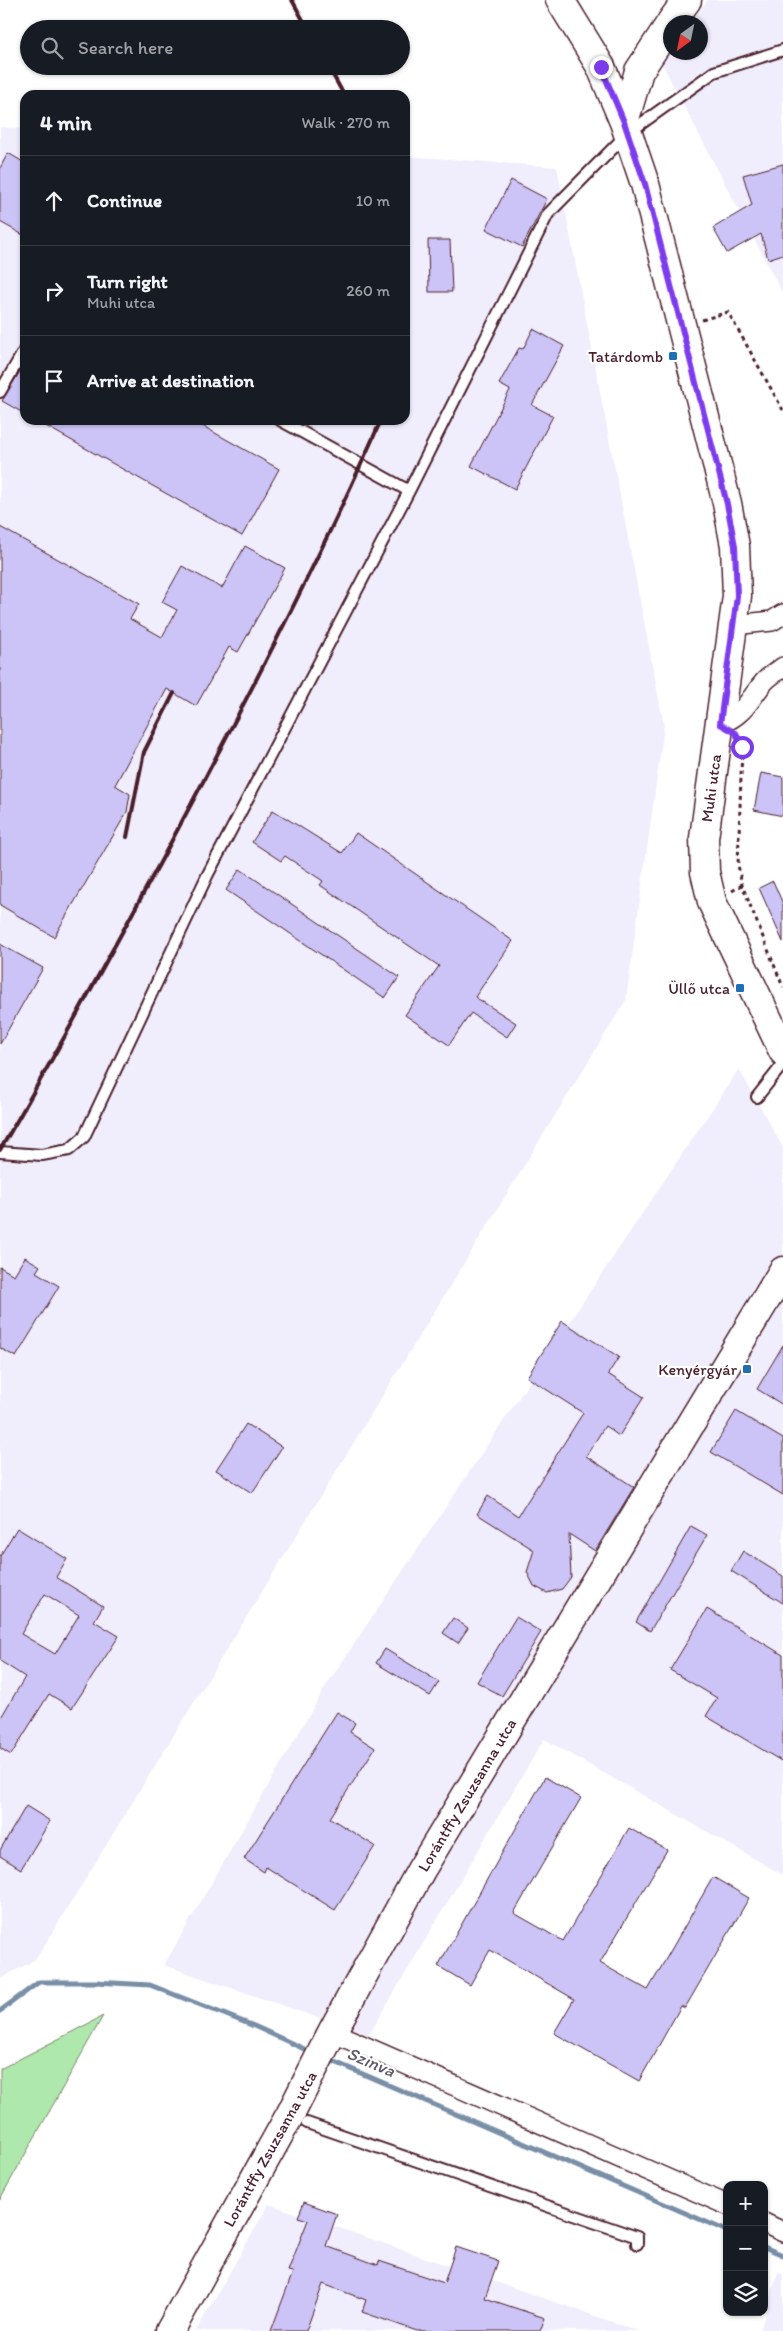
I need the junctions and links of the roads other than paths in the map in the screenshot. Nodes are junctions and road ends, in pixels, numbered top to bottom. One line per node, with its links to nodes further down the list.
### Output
1 (560, 0): 6 (main road, Muhi utca)
2 (687, 0): 3 (main road)
3 (677, 15)
4 (663, 35): 6 (main road)
5 (783, 50): 6 (lane)
6 (626, 127): 10 (lane); 12 (main road, Muhi utca)
7 (20, 358): 8 (lane)
8 (0, 392)
9 (289, 425): 10 (lane)
10 (409, 491): 18 (lane)
11 (783, 614): 12 (street)
12 (733, 625): 14 (main road, Muhi utca)
13 (783, 667): 14 (street)
14 (720, 724): 15 (main road, Muhi utca)
15 (783, 1051)
16 (783, 1064): 17 (lane)
17 (757, 1097)
18 (0, 1152)
19 (783, 1271): 20 (main road, Lorántffy Zsuzsanna utca)
20 (332, 2032): 21 (main road, Lorántffy Zsuzsanna utca); 22 (street)
21 (299, 2118): 25 (lane); 26 (main road, Lorántffy Zsuzsanna utca)
22 (723, 2203)
23 (768, 2225): 24 (street)
24 (783, 2232)
25 (637, 2244)
26 (170, 2331)

